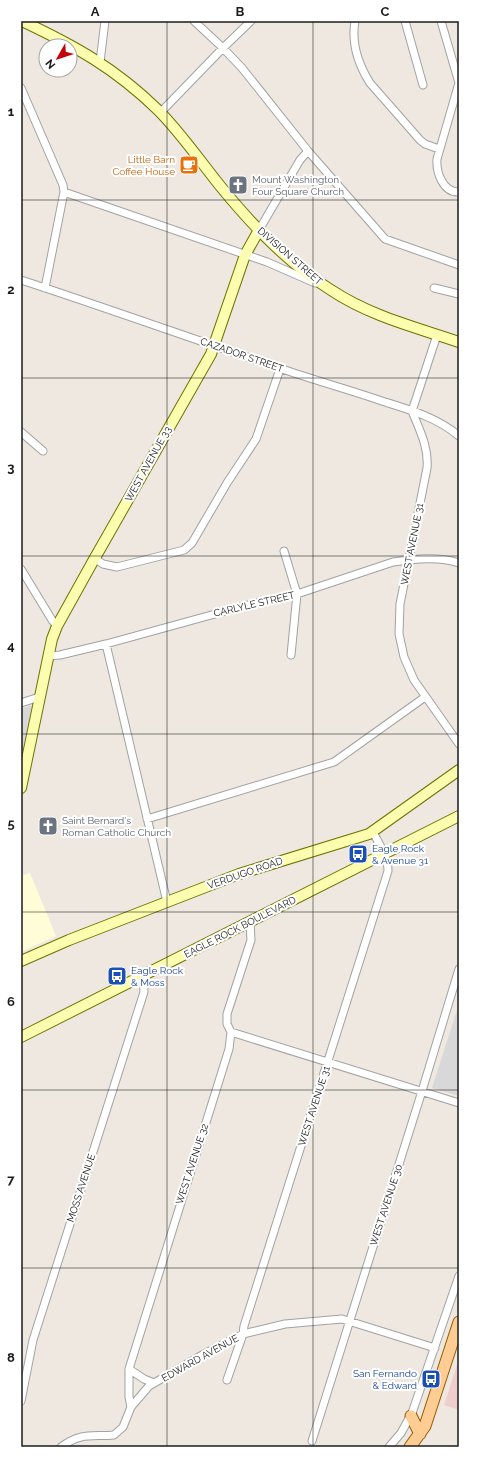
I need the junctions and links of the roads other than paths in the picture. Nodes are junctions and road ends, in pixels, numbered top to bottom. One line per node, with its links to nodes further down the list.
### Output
1 (22, 21): 9 (street, DIVISION STREET)
2 (105, 21): 9 (street)
3 (194, 21): 8 (street)
4 (251, 21): 8 (street)
5 (354, 21): 13 (street)
6 (405, 21): 10 (street)
7 (442, 21): 13 (street)
8 (223, 48): 12 (street); 14 (street)
9 (100, 62): 12 (street, DIVISION STREET)
10 (423, 85)
11 (21, 88): 15 (street)
12 (160, 113): 17 (street, DIVISION STREET)
13 (439, 149): 16 (street)
14 (308, 151): 17 (street, WEST AVENUE 33); 19 (street)
15 (64, 192): 18 (street); 21 (street)
16 (456, 192)
17 (259, 230): 18 (street, WEST AVENUE 33); 23 (street, DIVISION STREET)
18 (245, 255): 23 (street); 27 (street, WEST AVENUE 33)
19 (459, 265)
20 (21, 280): 21 (street, CAZADOR STREET)
21 (45, 288): 27 (street, CAZADOR STREET)
22 (434, 288): 24 (street)
23 (330, 290): 25 (street, DIVISION STREET)
24 (459, 294)
25 (437, 335): 26 (street, DIVISION STREET); 29 (street)
26 (459, 342)
27 (215, 346): 28 (street, CAZADOR STREET); 34 (street, WEST AVENUE 33)
28 (280, 368): 29 (street, CAZADOR STREET); 34 (street)
29 (412, 411): 31 (street, CAZADOR STREET); 35 (street, WEST AVENUE 31)
30 (21, 432): 32 (street)
31 (459, 436)
32 (43, 451)
33 (284, 551): 38 (street)
34 (94, 558): 39 (street, WEST AVENUE 33)
35 (409, 559): 36 (street, CARLYLE STREET); 38 (street, CARLYLE STREET); 44 (street, WEST AVENUE 31)
36 (459, 563)
37 (21, 569): 39 (street)
38 (297, 594): 40 (street, CARLYLE STREET); 41 (street)
39 (57, 626): 42 (street, WEST AVENUE 33)
40 (106, 644): 42 (street, CARLYLE STREET); 50 (street)
41 (291, 655)
42 (48, 656): 43 (street, WEST AVENUE 33)
43 (39, 697): 45 (street); 48 (street, WEST AVENUE 33)
44 (425, 697): 46 (street, WEST AVENUE 31); 50 (street)
45 (21, 703)
46 (459, 744)
47 (459, 770): 51 (street, VERDUGO ROAD)
48 (21, 788)
49 (459, 816): 52 (street, EAGLE ROCK BOULEVARD)
50 (147, 819): 53 (street)
51 (373, 832): 52 (street, WEST AVENUE 31); 53 (street, VERDUGO ROAD)
52 (384, 854): 54 (street, EAGLE ROCK BOULEVARD); 60 (street, WEST AVENUE 31)
53 (167, 902): 55 (street, VERDUGO ROAD)
54 (250, 922): 57 (street, EAGLE ROCK BOULEVARD); 58 (street, WEST AVENUE 32)
55 (21, 961)
56 (459, 970): 61 (street, WEST AVENUE 30)
57 (143, 976): 59 (street, EAGLE ROCK BOULEVARD); 71 (street, MOSS AVENUE)
58 (231, 1032): 60 (street); 68 (street, WEST AVENUE 32)
59 (21, 1037)
60 (328, 1062): 61 (street); 66 (street, WEST AVENUE 31)
61 (422, 1091): 62 (street); 64 (street, WEST AVENUE 30)
62 (459, 1103)
63 (459, 1276): 67 (street)
64 (349, 1320): 66 (street, EDWARD AVENUE); 67 (street, EDWARD AVENUE); 75 (street, WEST AVENUE 30)
65 (459, 1322): 74 (main road)
66 (243, 1334): 69 (street, WEST AVENUE 31); 70 (street, EDWARD AVENUE)
67 (435, 1348): 73 (street)
68 (129, 1369): 70 (street); 72 (street, WEST AVENUE 32)
69 (227, 1380)
70 (154, 1383): 72 (street, EDWARD AVENUE)
71 (21, 1401)
72 (131, 1407): 76 (street, EDWARD AVENUE)
73 (411, 1416): 74 (main road); 77 (street)
74 (420, 1434): 78 (main road)
75 (312, 1441)
76 (61, 1447)
77 (389, 1447)
78 (410, 1447)

